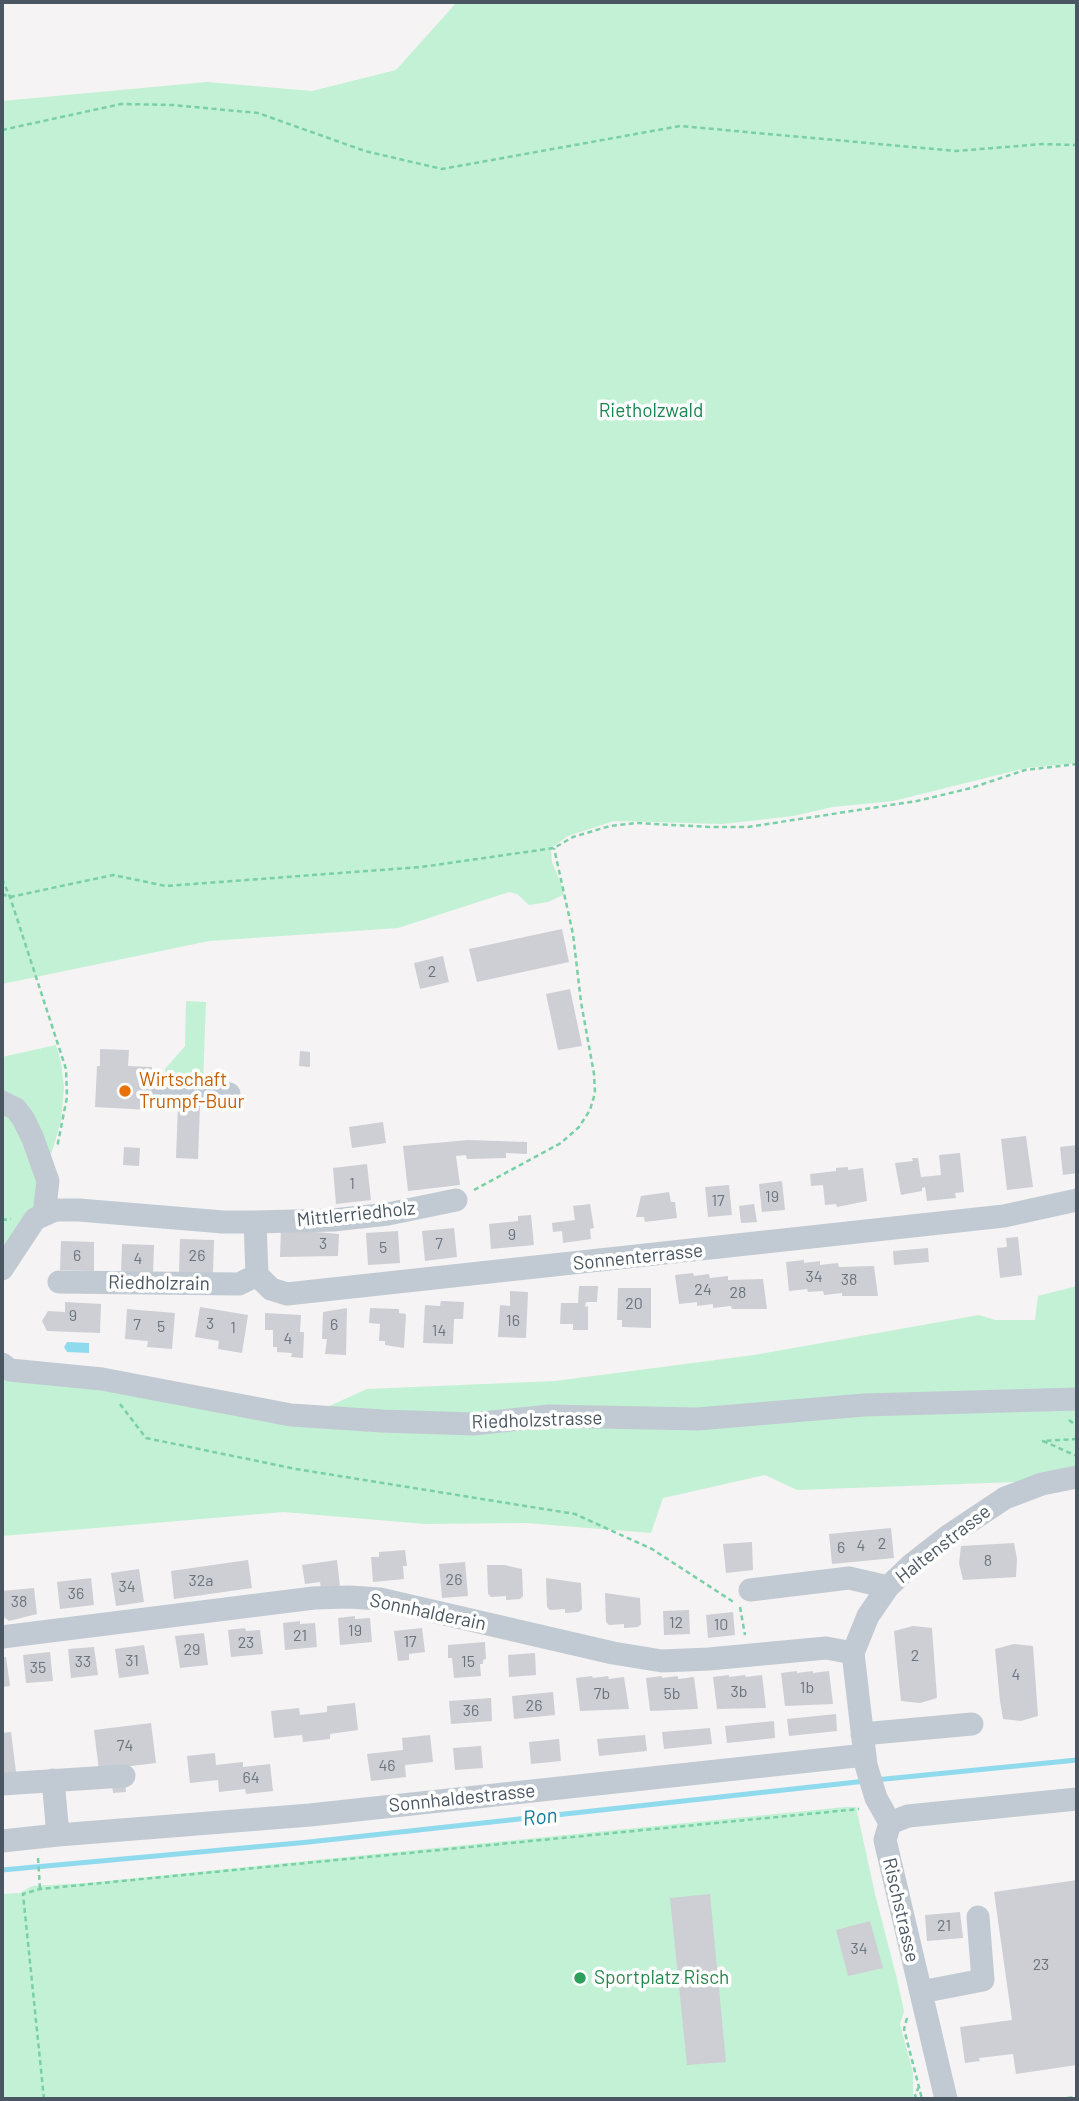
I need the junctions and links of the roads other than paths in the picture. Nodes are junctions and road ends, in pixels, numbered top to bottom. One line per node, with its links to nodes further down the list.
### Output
1 (157, 1092): 2 (street)
2 (229, 1094)
3 (2, 1102): 6 (street)
4 (456, 1200): 7 (street, Mittlerriedholz)
5 (1077, 1200): 9 (street, Sonnenterrasse)
6 (44, 1214): 7 (street); 8 (street)
7 (256, 1222): 9 (street)
8 (2, 1269)
9 (257, 1275): 10 (street, Riedholzrain)
10 (59, 1282)
11 (2, 1364): 12 (street, Riedholzstrasse)
12 (1077, 1399)
13 (1077, 1477): 14 (street, Haltenstrasse)
14 (888, 1587): 15 (street); 17 (street, Haltenstrasse)
15 (750, 1590)
16 (2, 1637): 17 (street, Sonnhalderain)
17 (853, 1653): 19 (street, Haltenstrasse)
18 (972, 1724): 19 (street, Sonnhaldestrasse)
19 (864, 1751): 24 (street, Haltenstrasse); 25 (street, Sonnhaldestrasse)
20 (124, 1776): 21 (street)
21 (53, 1780): 22 (street); 25 (street)
22 (2, 1784)
23 (1077, 1799): 24 (street)
24 (890, 1823): 28 (street, Rischstrasse)
25 (47, 1836): 26 (street, Sonnhaldestrasse)
26 (2, 1841)
27 (978, 1917): 28 (street)
28 (916, 2003): 29 (street, Rischstrasse)
29 (946, 2099)

